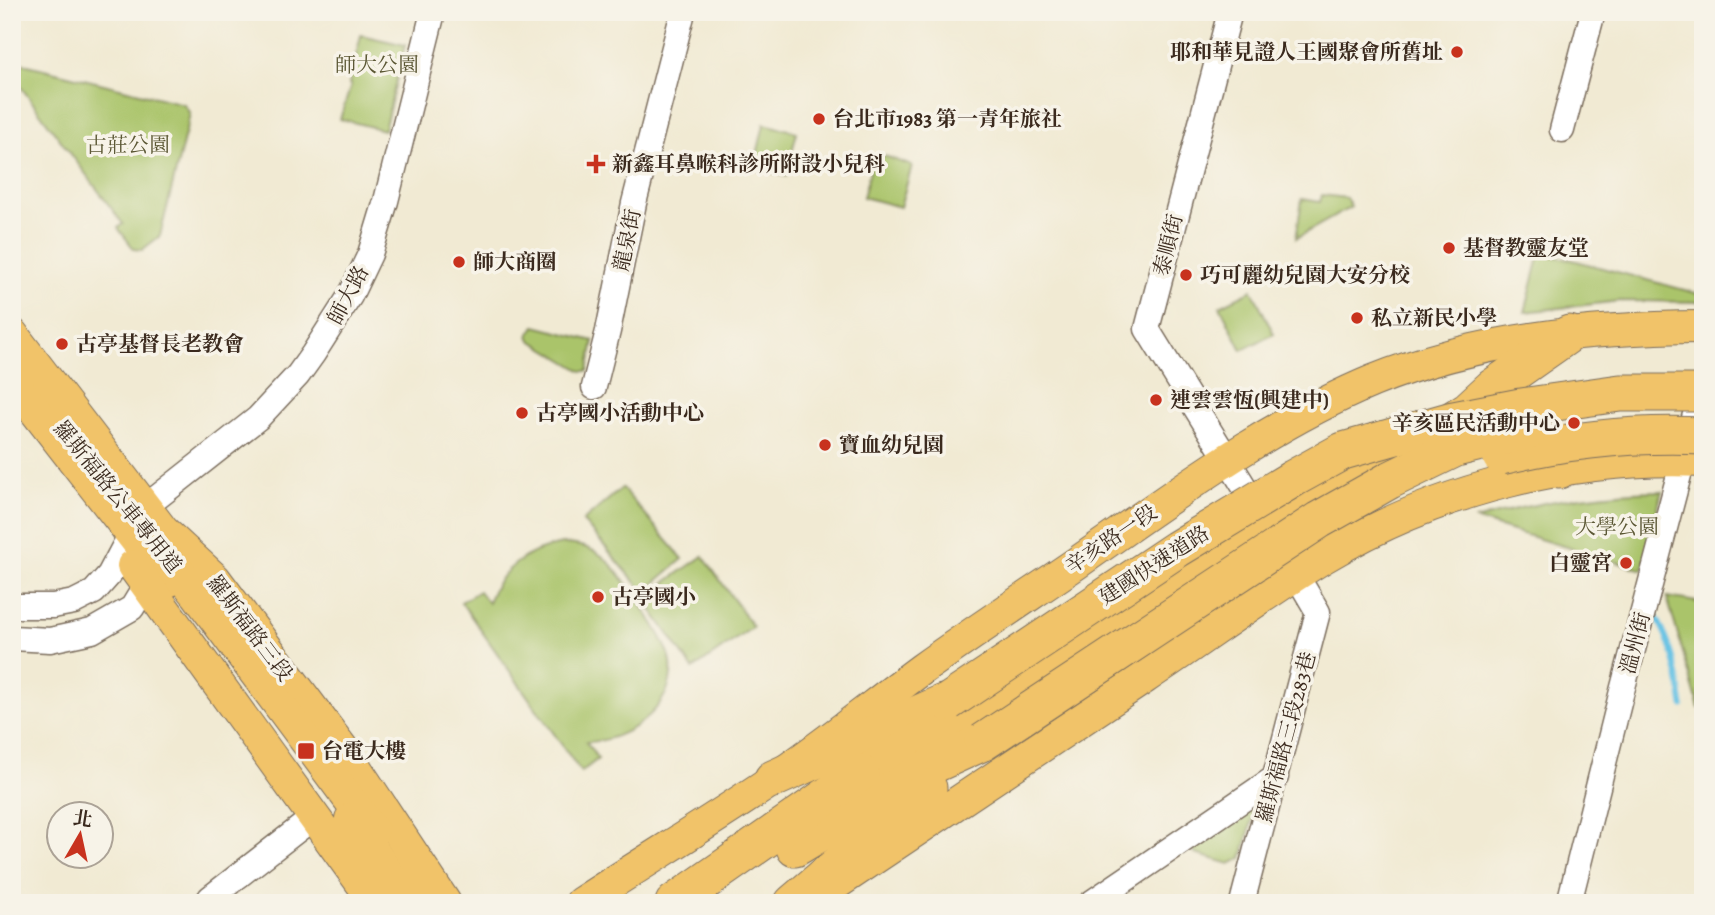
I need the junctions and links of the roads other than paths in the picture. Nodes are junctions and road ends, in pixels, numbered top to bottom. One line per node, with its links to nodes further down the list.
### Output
1 (433, 12): 23 (street, 師大路)
2 (683, 12): 13 (street, 龍泉街)
3 (1230, 12): 19 (street, 泰順街)
4 (1593, 12): 5 (street)
5 (1562, 130)
6 (1703, 327): 8 (main road, 辛亥路一段)
7 (12, 334): 23 (main road, 羅斯福路三段)
8 (1569, 334): 19 (main road, 辛亥路一段); 21 (highway)
9 (12, 365): 23 (main road, 羅斯福路公車專用道)
10 (1703, 374): 17 (highway, bridge)
11 (12, 381): 23 (main road, 羅斯福路公車專用道)
12 (1703, 384): 18 (street, 溫州街)
13 (594, 387)
14 (1703, 393): 17 (highway, 建國快速道路, bridge)
15 (12, 411): 23 (main road, 羅斯福路三段)
16 (1703, 416): 22 (highway, bridge)
17 (1343, 451): 28 (highway, 建國快速道路, bridge)
18 (1696, 452): 20 (main road); 22 (highway, bridge); 47 (street, 溫州街)
19 (1229, 461): 21 (street, 泰順街); 31 (main road, 辛亥路一段)
20 (1559, 470): 21 (highway); 24 (main road)
21 (1264, 520): 24 (street, 羅斯福路三段283巷); 27 (highway)
22 (1319, 520): 29 (highway, bridge)
23 (139, 541): 25 (street, 師大路); 26 (street, 師大路); 33 (main road, 羅斯福路三段); 37 (main road, 羅斯福路公車專用道); 38 (main road, 羅斯福路公車專用道); 39 (main road, 羅斯福路三段)
24 (1297, 575): 30 (street, 羅斯福路三段283巷); 44 (main road)
25 (12, 606)
26 (12, 638)
27 (1049, 664): 32 (highway); 34 (highway)
28 (947, 702): 31 (highway); 32 (highway, 建國快速道路)
29 (983, 742): 34 (highway); 43 (highway)
30 (1276, 777): 45 (street); 46 (street, 羅斯福路三段283巷)
31 (773, 779): 40 (main road, 辛亥路一段)
32 (841, 788): 41 (highway, 建國快速道路)
33 (314, 817): 35 (street); 36 (main road, 羅斯福路三段)
34 (827, 828): 42 (highway)
35 (210, 903)
36 (376, 903)
37 (408, 903)
38 (420, 903)
39 (445, 903)
40 (581, 903)
41 (674, 903)
42 (712, 903)
43 (793, 903)
44 (806, 903)
45 (1091, 903)
46 (1242, 903)
47 (1569, 903)

